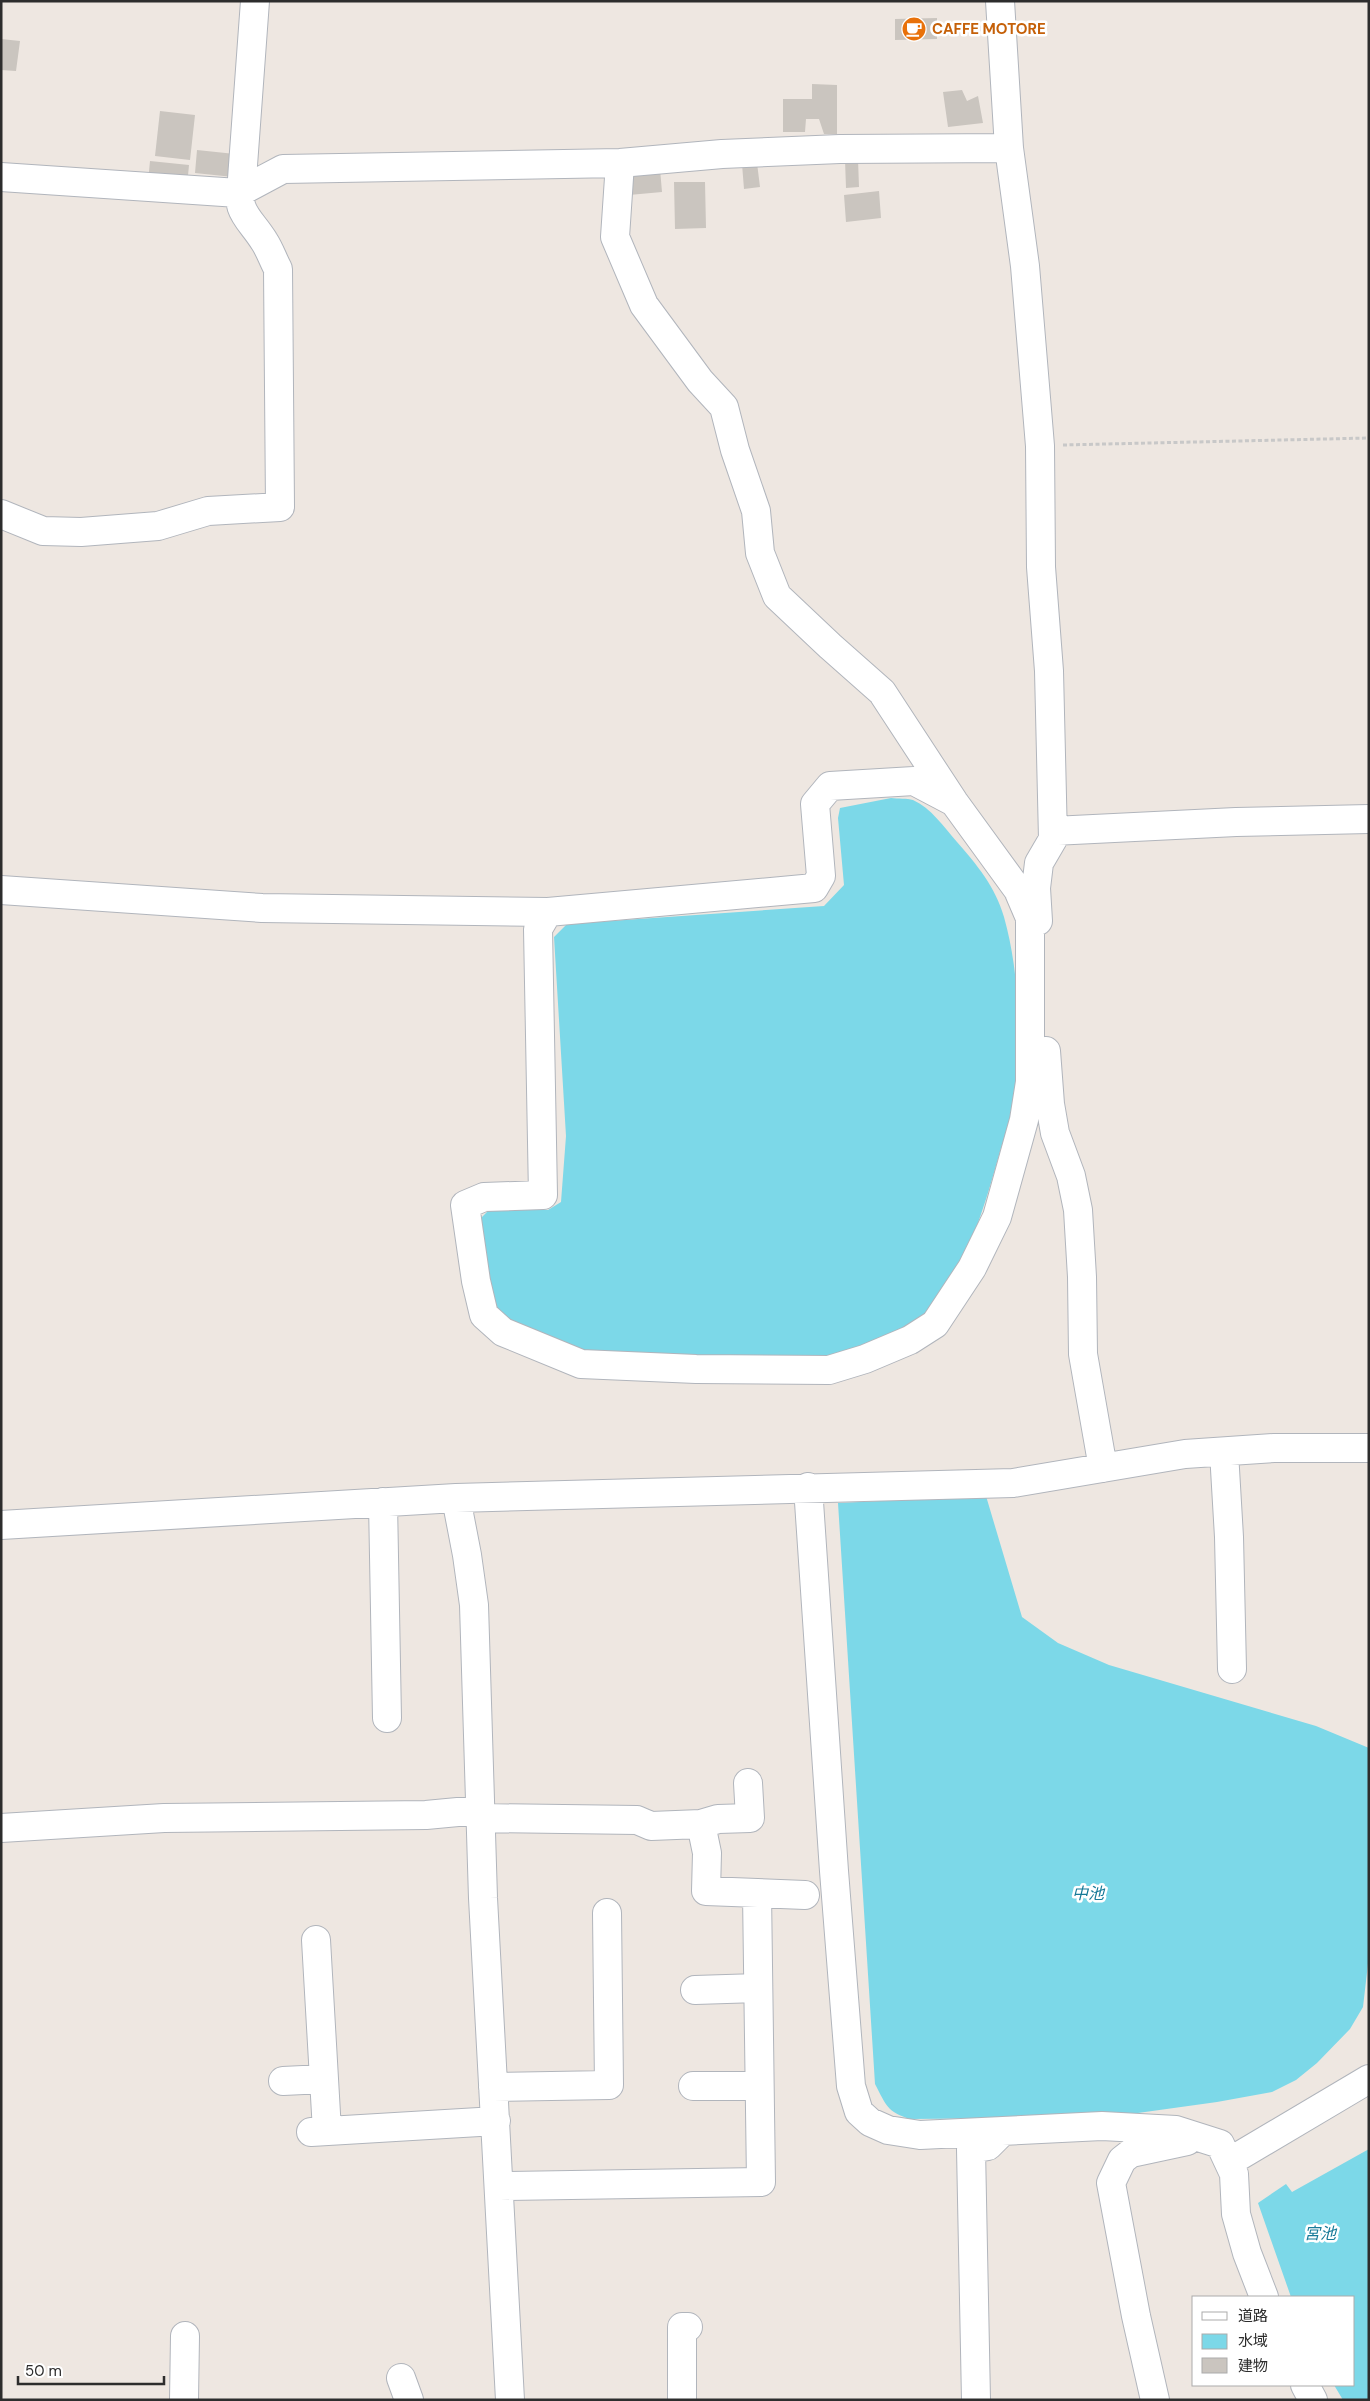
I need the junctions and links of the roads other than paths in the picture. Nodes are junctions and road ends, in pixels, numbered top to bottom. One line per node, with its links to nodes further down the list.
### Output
1 (256, 1): 6 (street)
2 (1000, 1): 3 (street)
3 (1009, 148): 4 (street); 10 (street)
4 (620, 163): 6 (street); 8 (street)
5 (1, 177): 6 (street)
6 (238, 193): 7 (street)
7 (1, 514)
8 (954, 802): 12 (street); 12 (street)
9 (1369, 819): 10 (street)
10 (1053, 831): 15 (street)
11 (1, 890): 12 (street)
12 (548, 912)
13 (1369, 1448): 14 (street)
14 (1224, 1452): 15 (street); 20 (street)
15 (1103, 1468): 16 (street)
16 (808, 1487): 17 (street); 40 (street)
17 (456, 1498): 18 (street); 23 (street)
18 (383, 1502): 19 (street); 21 (street)
19 (1, 1525)
20 (1232, 1669)
21 (386, 1718)
22 (748, 1783): 24 (street)
23 (479, 1814): 24 (street); 25 (street); 37 (street)
24 (701, 1824): 26 (street)
25 (1, 1828)
26 (758, 1893): 27 (street); 30 (street)
27 (805, 1894)
28 (607, 1913): 37 (street)
29 (316, 1940): 32 (street)
30 (758, 1988): 31 (street); 36 (street)
31 (695, 1990)
32 (324, 2079): 34 (street); 38 (street)
33 (1369, 2080): 43 (street)
34 (283, 2081)
35 (693, 2086): 36 (street)
36 (760, 2086): 44 (street)
37 (494, 2087): 38 (street)
38 (496, 2122): 44 (street)
39 (1004, 2131): 40 (street); 41 (street); 42 (street)
40 (920, 2135): 42 (street)
41 (1201, 2138): 43 (street); 53 (street)
42 (971, 2149): 52 (street)
43 (1229, 2162): 45 (street)
44 (500, 2186): 50 (street)
45 (1264, 2296)
46 (688, 2326): 51 (street)
47 (185, 2336): 49 (street)
48 (1305, 2386): 54 (street)
49 (184, 2400)
50 (510, 2400)
51 (682, 2400)
52 (976, 2400)
53 (1154, 2400)
54 (1312, 2400)

